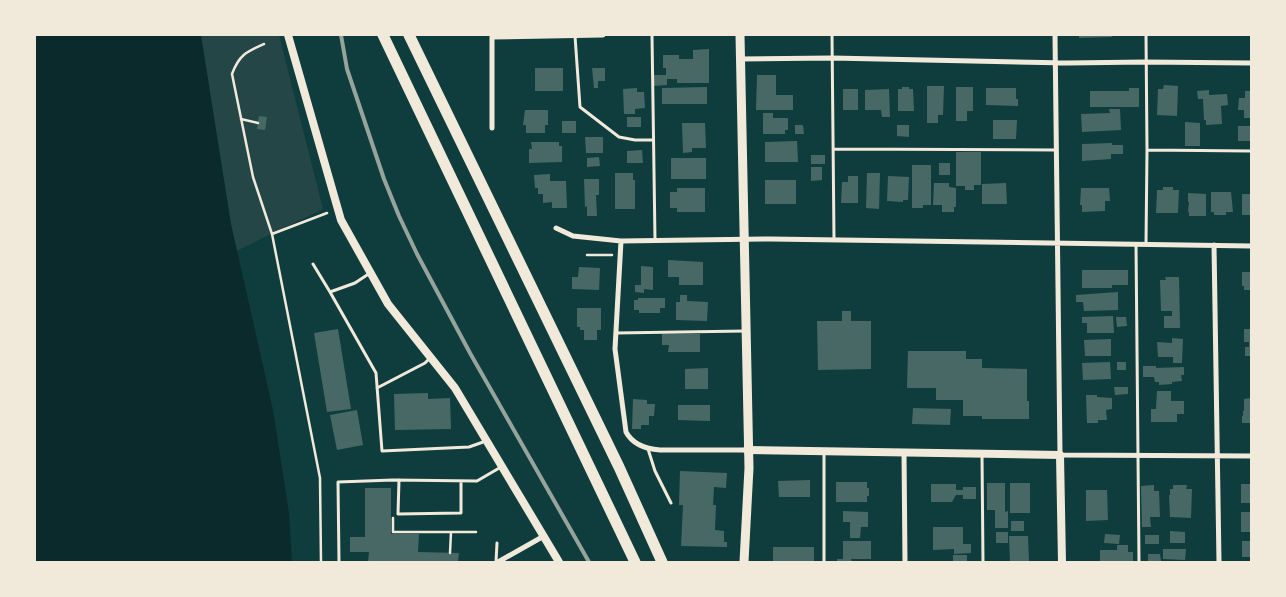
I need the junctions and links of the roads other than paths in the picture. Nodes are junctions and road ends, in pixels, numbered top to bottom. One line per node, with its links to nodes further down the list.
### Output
1 (288, 35): 34 (street)
2 (384, 35): 59 (highway)
3 (410, 35): 60 (highway)
4 (575, 35): 5 (street); 11 (street); 18 (lane)
5 (603, 35)
6 (652, 35): 18 (lane)
7 (740, 35): 13 (main road)
8 (832, 35): 12 (lane)
9 (1055, 35): 15 (street)
10 (1146, 35): 14 (lane)
11 (492, 36): 17 (street)
12 (832, 58): 13 (street); 15 (street); 19 (lane)
13 (740, 59): 24 (main road)
14 (1145, 62): 15 (street); 16 (street); 21 (lane)
15 (1055, 63): 20 (street)
16 (1251, 63)
17 (492, 128)
18 (653, 140): 25 (lane)
19 (834, 149): 20 (lane); 26 (lane)
20 (1056, 150): 28 (street)
21 (1147, 150): 22 (lane); 30 (lane)
22 (1251, 151)
23 (556, 228): 27 (street)
24 (744, 239): 25 (street); 26 (street); 36 (main road)
25 (655, 240): 27 (street)
26 (834, 240): 28 (street)
27 (621, 241): 37 (street)
28 (1058, 244): 29 (street); 46 (street)
29 (1136, 244): 30 (street); 47 (lane)
30 (1146, 244): 31 (street)
31 (1214, 245): 32 (street); 48 (street)
32 (1251, 246)
33 (313, 264): 35 (lane)
34 (370, 273): 35 (lane); 38 (street)
35 (330, 292): 39 (lane)
36 (746, 331): 37 (lane); 42 (main road)
37 (616, 333): 41 (street)
38 (431, 358): 39 (lane); 40 (street)
39 (377, 388): 40 (lane)
40 (486, 441): 50 (street)
41 (648, 449): 42 (street); 53 (lane)
42 (747, 450): 43 (street); 61 (main road)
43 (824, 451): 44 (street); 62 (lane)
44 (904, 452): 45 (street); 63 (street)
45 (982, 454): 46 (street); 64 (lane)
46 (1060, 455): 47 (street); 65 (street)
47 (1138, 456): 48 (street); 66 (lane)
48 (1217, 456): 49 (street); 67 (street)
49 (1251, 456)
50 (501, 466): 52 (lane); 54 (street)
51 (399, 480): 52 (lane); 52 (lane); 56 (lane)
52 (461, 481)
53 (671, 502)
54 (544, 536): 57 (street); 58 (street)
55 (497, 543): 57 (lane)
56 (339, 562)
57 (498, 562)
58 (560, 562)
59 (635, 562)
60 (662, 562)
61 (744, 562)
62 (824, 562)
63 (905, 562)
64 (983, 562)
65 (1062, 562)
66 (1139, 562)
67 (1219, 562)

